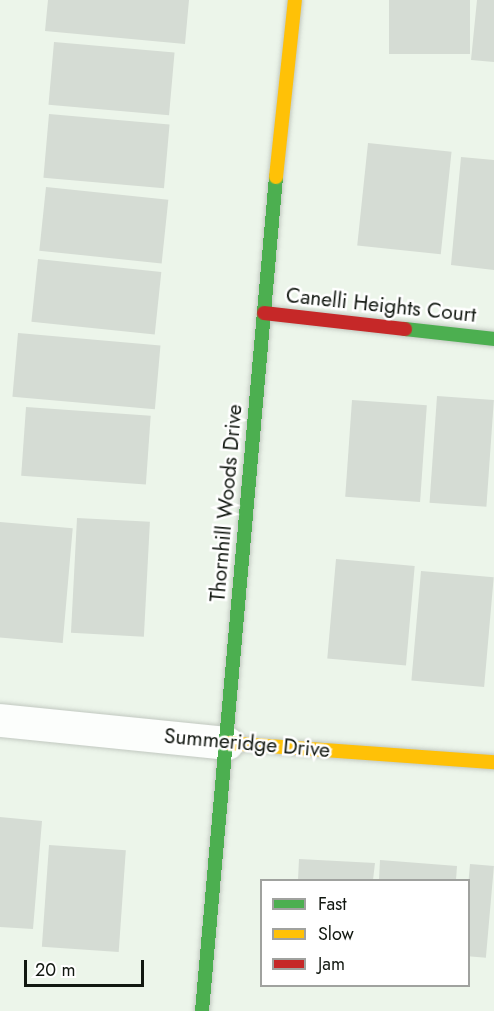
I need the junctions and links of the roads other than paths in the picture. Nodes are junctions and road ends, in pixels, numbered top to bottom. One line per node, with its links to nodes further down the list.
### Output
1 (295, 0): 2 (street, Thornhill Woods Drive)
2 (264, 313): 3 (street, Canelli Heights Court); 5 (street, Thornhill Woods Drive)
3 (494, 339)
4 (0, 720): 5 (street, Summeridge Drive)
5 (227, 742): 6 (street, Summeridge Drive); 7 (street, Thornhill Woods Drive)
6 (494, 762)
7 (202, 1011)

